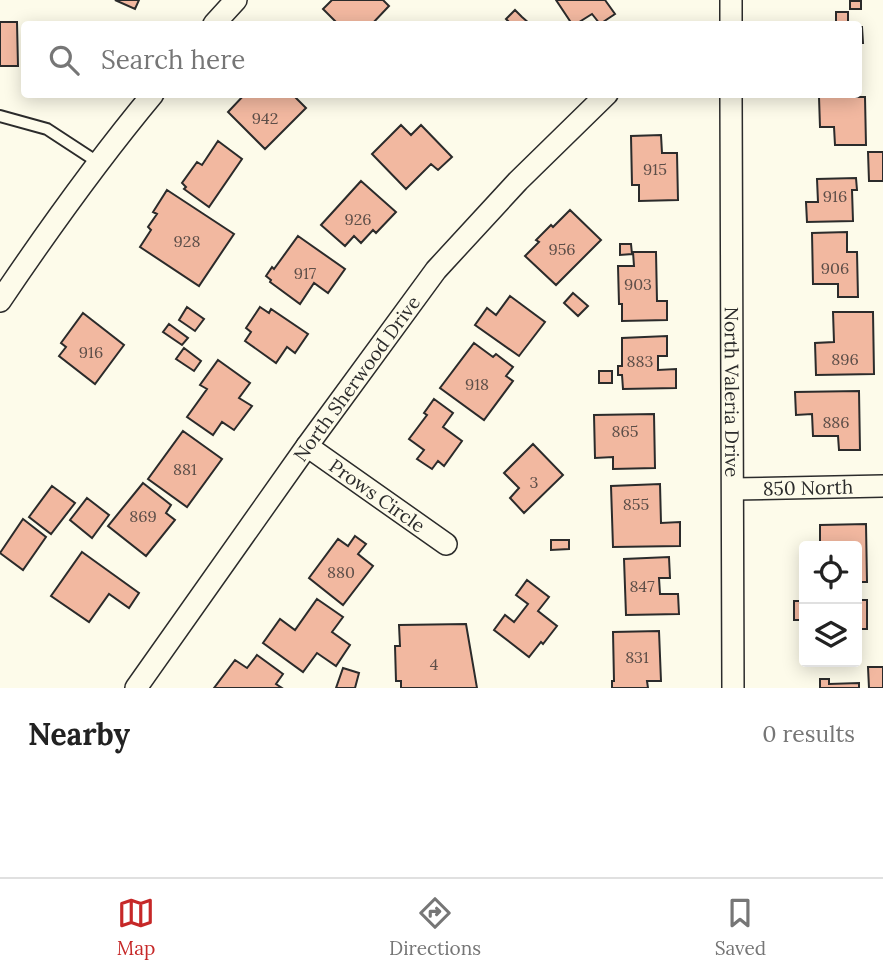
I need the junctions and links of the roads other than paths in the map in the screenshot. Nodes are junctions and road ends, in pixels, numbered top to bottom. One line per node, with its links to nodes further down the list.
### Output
1 (731, 0): 4 (street)
2 (231, 2): 3 (street)
3 (216, 21)
4 (731, 21)
5 (150, 98): 9 (street)
6 (603, 98): 11 (street, North Sherwood Drive)
7 (732, 98): 13 (street, North Valeria Drive)
8 (0, 116): 9 (lane)
9 (99, 163): 10 (street)
10 (0, 301)
11 (307, 446): 14 (street, Prows Circle); 15 (street, North Sherwood Drive)
12 (883, 486): 13 (street, 850 North)
13 (733, 489): 16 (street, North Valeria Drive)
14 (446, 544)
15 (136, 688)
16 (733, 688)

